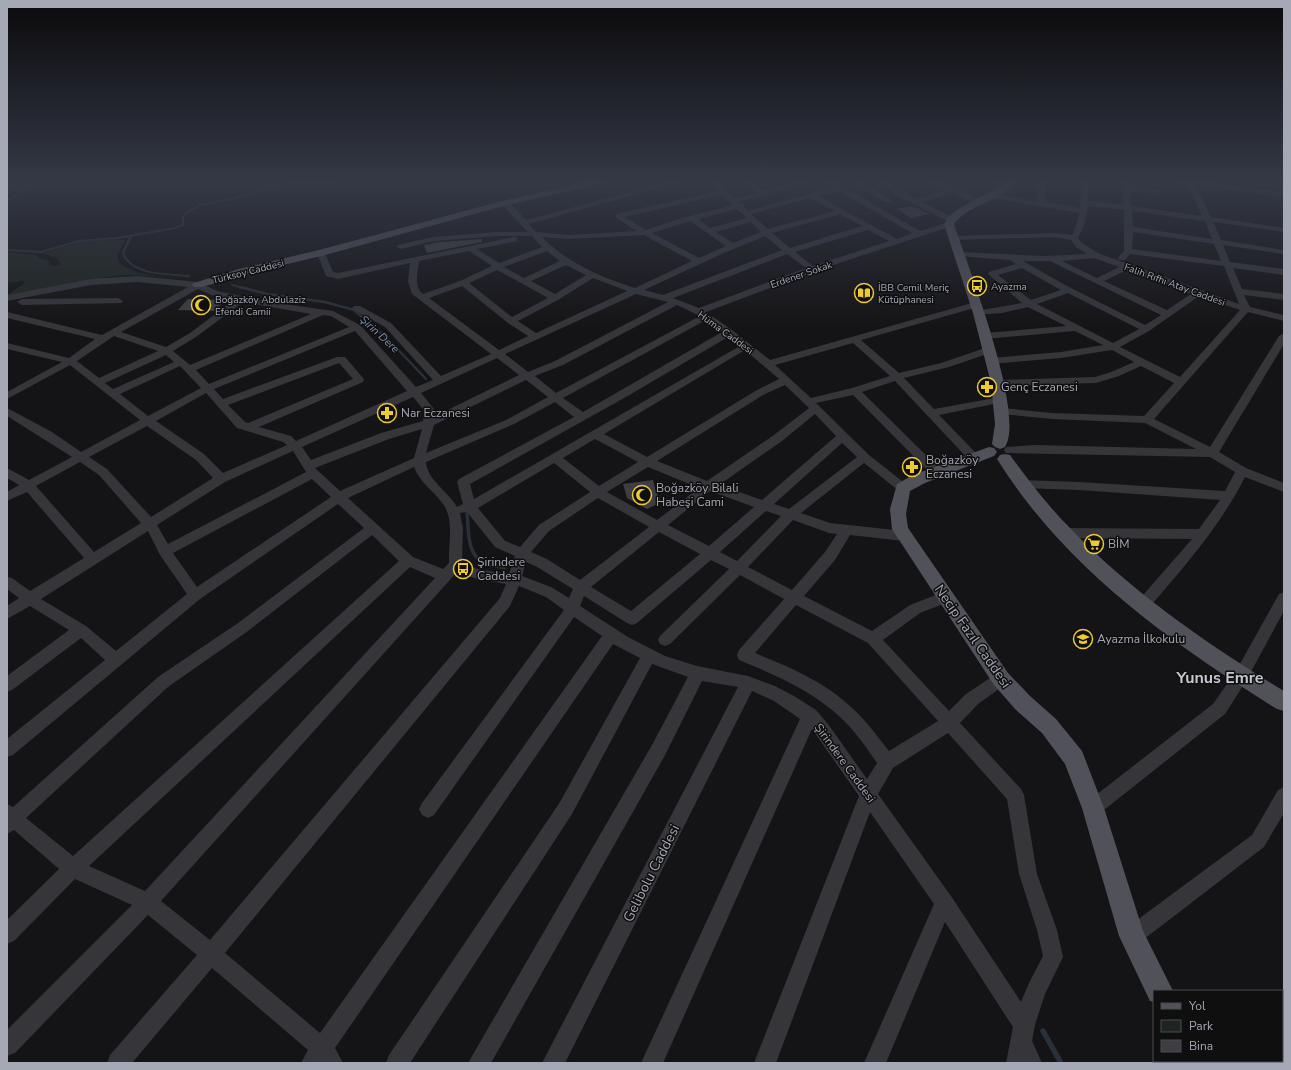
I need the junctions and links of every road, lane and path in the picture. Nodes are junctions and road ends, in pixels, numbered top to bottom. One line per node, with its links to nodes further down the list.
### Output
1 (1129, 229): 30 (street)
2 (406, 230): 32 (main road, Türksoy Caddesi)
3 (531, 230): 19 (street, Hüma Caddesi)
4 (641, 230): 18 (street)
5 (655, 230): 18 (street)
6 (713, 230): 16 (street)
7 (774, 230): 17 (street)
8 (859, 230): 29 (street)
9 (874, 230): 23 (street)
10 (912, 230): 20 (street)
11 (930, 230): 20 (street, Erdener Sokak)
12 (951, 230): 21 (main road)
13 (1080, 230): 22 (street)
14 (1135, 230): 24 (street)
15 (1213, 230): 24 (street)
16 (709, 231): 25 (street)
17 (766, 232): 25 (street); 29 (street)
18 (645, 233): 19 (street); 38 (street)
19 (535, 234): 26 (street); 27 (street, Hüma Caddesi); 28 (street)
20 (919, 234): 23 (street, Erdener Sokak)
21 (953, 238): 22 (street); 33 (main road)
22 (1074, 238): 34 (street, Falih Rıfhı Atay Caddesi)
23 (897, 242): 45 (street, Erdener Sokak)
24 (1218, 242): 31 (street); 42 (street)
25 (731, 246): 38 (street)
26 (401, 247)
27 (549, 247): 39 (street, Hüma Caddesi); 43 (street)
28 (470, 248): 37 (street); 43 (street)
29 (788, 251): 45 (street); 61 (street)
30 (1128, 251): 40 (street); 42 (street)
31 (1284, 252)
32 (321, 253): 37 (street); 51 (main road, Türksoy Caddesi)
33 (958, 254): 35 (street); 68 (main road)
34 (1095, 255): 36 (street); 40 (street, Falih Rıfhı Atay Caddesi)
35 (1012, 258): 36 (street); 41 (street)
36 (1049, 259): 49 (street)
37 (415, 260): 57 (street)
38 (698, 261): 54 (street)
39 (566, 262): 47 (street, Hüma Caddesi); 48 (street)
40 (1117, 264): 44 (street, Falih Rıfhı Atay Caddesi)
41 (1022, 265): 52 (street); 66 (street)
42 (1227, 265): 46 (street); 53 (street)
43 (498, 266): 48 (street); 50 (street)
44 (1126, 267): 49 (street); 56 (street, Falih Rıfhı Atay Caddesi)
45 (812, 269): 71 (street, Erdener Sokak)
46 (1284, 272)
47 (593, 275): 54 (street, Hüma Caddesi); 60 (street)
48 (524, 281): 60 (street)
49 (1098, 281): 72 (street)
50 (463, 283): 57 (street); 75 (street)
51 (198, 285): 55 (street); 62 (street); 80 (street, Türksoy Caddesi)
52 (1068, 290): 66 (street); 78 (street)
53 (1238, 290): 58 (street); 69 (street)
54 (635, 291): 61 (street, Hüma Caddesi); 83 (street)
55 (32, 293): 59 (street); 64 (street)
56 (1198, 294): 69 (street, Falih Rıfhı Atay Caddesi); 72 (street)
57 (422, 297): 89 (street)
58 (1284, 297)
59 (7, 298)
60 (555, 298): 75 (street)
61 (663, 298): 65 (street, Hüma Caddesi)
62 (242, 299): 70 (street); 88 (street)
63 (118, 301): 64 (street)
64 (22, 302): 73 (street)
65 (675, 302): 71 (street, Hüma Caddesi); 95 (street)
66 (1030, 304): 68 (street); 77 (street)
67 (357, 308): 98 (street)
68 (977, 309): 81 (main road); 84 (street)
69 (1246, 309): 74 (street, Falih Rıfhı Atay Caddesi); 100 (street)
70 (323, 312): 76 (street); 94 (street)
71 (703, 314): 79 (street, Hüma Caddesi); 107 (street, Erdener Sokak)
72 (1167, 314): 78 (street)
73 (7, 315): 80 (street)
74 (1284, 318)
75 (511, 321): 83 (street)
76 (357, 328): 102 (street); 104 (street)
77 (1079, 328): 81 (street); 87 (street)
78 (1146, 329): 87 (street)
79 (729, 332): 86 (street, Hüma Caddesi); 113 (street)
80 (108, 335): 88 (street); 91 (street, Türksoy Caddesi)
81 (985, 336): 90 (main road)
82 (1284, 336): 122 (street)
83 (536, 337): 89 (street)
84 (854, 339): 93 (street); 96 (street)
85 (7, 346): 91 (street)
86 (746, 346): 93 (street, Hüma Caddesi); 118 (street)
87 (1112, 347): 90 (street); 92 (street)
88 (167, 351): 94 (street); 99 (street)
89 (497, 355): 95 (street); 98 (street)
90 (990, 355): 96 (street); 101 (main road)
91 (71, 361): 99 (street); 106 (street, Türksoy Caddesi)
92 (1141, 362): 100 (street); 101 (street)
93 (768, 364): 97 (street, Hüma Caddesi)
94 (185, 365): 102 (street); 105 (street)
95 (527, 376): 107 (street); 116 (street)
96 (897, 377): 103 (street); 112 (street)
97 (786, 380): 109 (street, Hüma Caddesi); 127 (street)
98 (440, 381): 104 (street)
99 (98, 382): 105 (street)
100 (1181, 382): 115 (street)
101 (998, 383): 110 (main road)
102 (208, 388): 108 (street); 114 (street)
103 (855, 391): 109 (street); 131 (street)
104 (414, 392): 116 (street); 120 (street)
105 (112, 393): 114 (street)
106 (7, 396)
107 (556, 398): 113 (street); 126 (street, Erdener Sokak)
108 (220, 404): 117 (street); 117 (street)
109 (812, 405): 119 (street, Hüma Caddesi); 136 (street)
110 (1001, 406): 112 (street); 115 (street); 121 (main road)
111 (7, 410): 123 (street)
112 (932, 413): 121 (street)
113 (582, 418): 143 (street)
114 (148, 420): 123 (street); 132 (street)
115 (1147, 420): 122 (street)
116 (428, 424): 126 (street); 128 (street)
117 (249, 427): 120 (street)
118 (596, 434): 124 (street); 127 (street)
119 (842, 437): 125 (street, Hüma Caddesi); 142 (street)
120 (295, 446): 128 (street); 132 (street)
121 (996, 452): 122 (street); 131 (main road); 134 (main road)
122 (1212, 453): 129 (street)
123 (80, 457): 135 (street); 146 (street)
124 (555, 458): 138 (street); 143 (street)
125 (863, 458): 137 (street, Hüma Caddesi); 145 (street)
126 (419, 460): 141 (street, Erdener Sokak); 144 (street)
127 (648, 462): 136 (street); 138 (street)
128 (310, 469): 141 (street); 153 (street)
129 (1242, 471): 133 (street); 139 (street)
130 (7, 472): 135 (street)
131 (936, 472): 137 (main road)
132 (221, 479): 146 (street)
133 (1282, 483)
134 (1021, 484): 139 (street); 150 (main road)
135 (28, 486): 140 (street); 156 (street)
136 (709, 486): 142 (street); 147 (street)
137 (903, 488): 152 (main road, Necip Fazıl Caddesi)
138 (598, 492): 147 (street); 155 (street)
139 (1228, 496): 151 (street)
140 (7, 497)
141 (339, 497): 148 (street); 163 (street, Erdener Sokak)
142 (763, 505): 145 (street); 154 (street)
143 (470, 507): 144 (street); 155 (street)
144 (453, 511): 159 (street)
145 (790, 514): 149 (street); 158 (street)
146 (150, 524): 153 (street); 156 (street)
147 (660, 526): 154 (street); 162 (street)
148 (373, 528): 157 (street); 191 (street)
149 (847, 529): 152 (street); 165 (street)
150 (1064, 533): 151 (street); 168 (main road)
151 (1203, 534): 168 (street)
152 (904, 536): 164 (main road, Necip Fazıl Caddesi)
153 (165, 551): 163 (street)
154 (710, 553): 158 (street); 162 (street)
155 (522, 554): 160 (street); 162 (street)
156 (93, 560): 167 (street)
157 (408, 561): 159 (street, Şirindere Caddesi); 192 (street)
158 (739, 568): 165 (street); 174 (street)
159 (450, 570): 160 (street, Şirindere Caddesi); 193 (street)
160 (514, 580): 169 (street, Şirindere Caddesi); 197 (street)
161 (7, 582): 167 (street)
162 (581, 587): 169 (street)
163 (195, 595): 176 (street, Erdener Sokak)
164 (946, 597): 173 (street); 179 (main road, Necip Fazıl Caddesi)
165 (795, 598): 173 (street); 186 (street)
166 (1284, 598): 178 (street)
167 (30, 599): 170 (street); 171 (street)
168 (1142, 606): 178 (main road)
169 (572, 608): 172 (street, Şirindere Caddesi); 190 (street)
170 (7, 613)
171 (81, 630): 176 (street); 181 (street)
172 (611, 635): 175 (street, Şirindere Caddesi); 201 (street)
173 (873, 639): 184 (street)
174 (665, 640)
175 (649, 656): 177 (street, Şirindere Caddesi); 203 (street)
176 (116, 660): 185 (street, Erdener Sokak)
177 (698, 673): 180 (street, Şirindere Caddesi); 204 (street)
178 (1241, 676): 182 (main road); 189 (street)
179 (1001, 679): 184 (street); 189 (main road, Necip Fazıl Caddesi)
180 (748, 683): 183 (street, Şirindere Caddesi); 205 (street, Gelibolu Caddesi)
181 (7, 685)
182 (1284, 702)
183 (810, 715): 187 (street, Şirindere Caddesi); 206 (street)
184 (949, 723): 186 (street); 199 (street)
185 (7, 749)
186 (887, 762): 187 (street)
187 (868, 794): 194 (street, Şirindere Caddesi); 207 (street)
188 (1284, 796): 196 (street)
189 (1094, 808): 196 (main road, Necip Fazıl Caddesi)
190 (428, 809)
191 (9, 819): 192 (street)
192 (73, 868): 193 (street); 195 (street)
193 (147, 902): 197 (street); 200 (street)
194 (944, 903): 199 (street, Şirindere Caddesi); 208 (street)
195 (7, 934)
196 (1132, 936): 198 (main road, Necip Fazıl Caddesi)
197 (211, 954): 201 (street); 202 (street)
198 (1159, 990)
199 (1023, 1033): 209 (street); 210 (street, Şirindere Caddesi)
200 (7, 1045)
201 (322, 1058)
202 (118, 1063)
203 (397, 1063)
204 (479, 1063)
205 (553, 1063)
206 (652, 1063)
207 (765, 1063)
208 (874, 1063)
209 (1017, 1063)
210 (1031, 1063)

